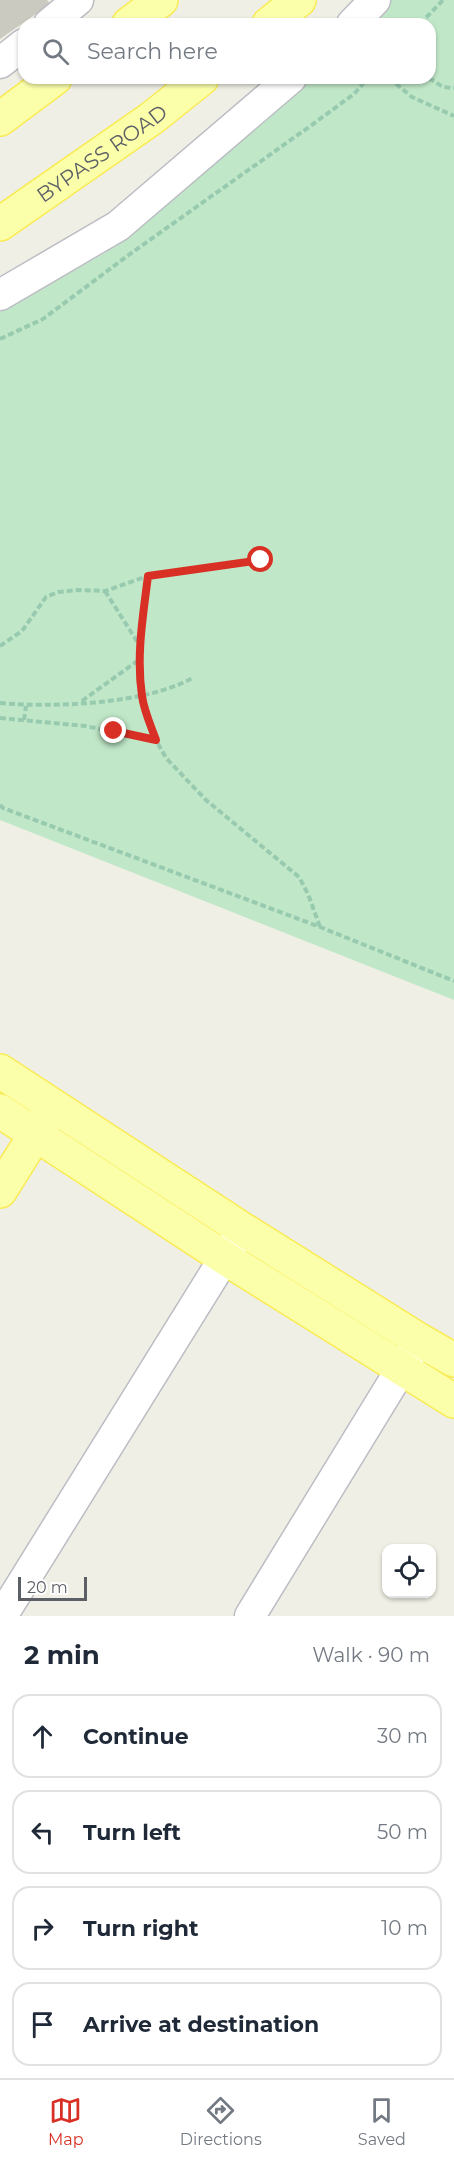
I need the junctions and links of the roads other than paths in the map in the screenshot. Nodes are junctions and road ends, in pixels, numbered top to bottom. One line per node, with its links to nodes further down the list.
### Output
1 (161, 0): 4 (main road)
2 (299, 0): 5 (main road)
3 (375, 0): 6 (street)
4 (137, 18)
5 (276, 18)
6 (358, 18)
7 (18, 49): 8 (street)
8 (0, 63)
9 (47, 84): 12 (main road)
10 (194, 84): 13 (main road, BYPASS ROAD)
11 (284, 84): 14 (street)
12 (0, 119)
13 (0, 224)
14 (0, 295)
15 (0, 1071): 16 (main road)
16 (53, 1107): 18 (main road); 20 (main road)
17 (0, 1111): 18 (main road)
18 (36, 1134): 19 (main road); 21 (main road)
19 (0, 1191)
20 (242, 1229): 21 (street); 22 (main road)
21 (225, 1258): 24 (main road); 26 (street)
22 (419, 1340): 23 (main road); 24 (street)
23 (454, 1360)
24 (401, 1367): 25 (main road); 27 (street)
25 (454, 1401)
26 (2, 1616)
27 (250, 1616)

